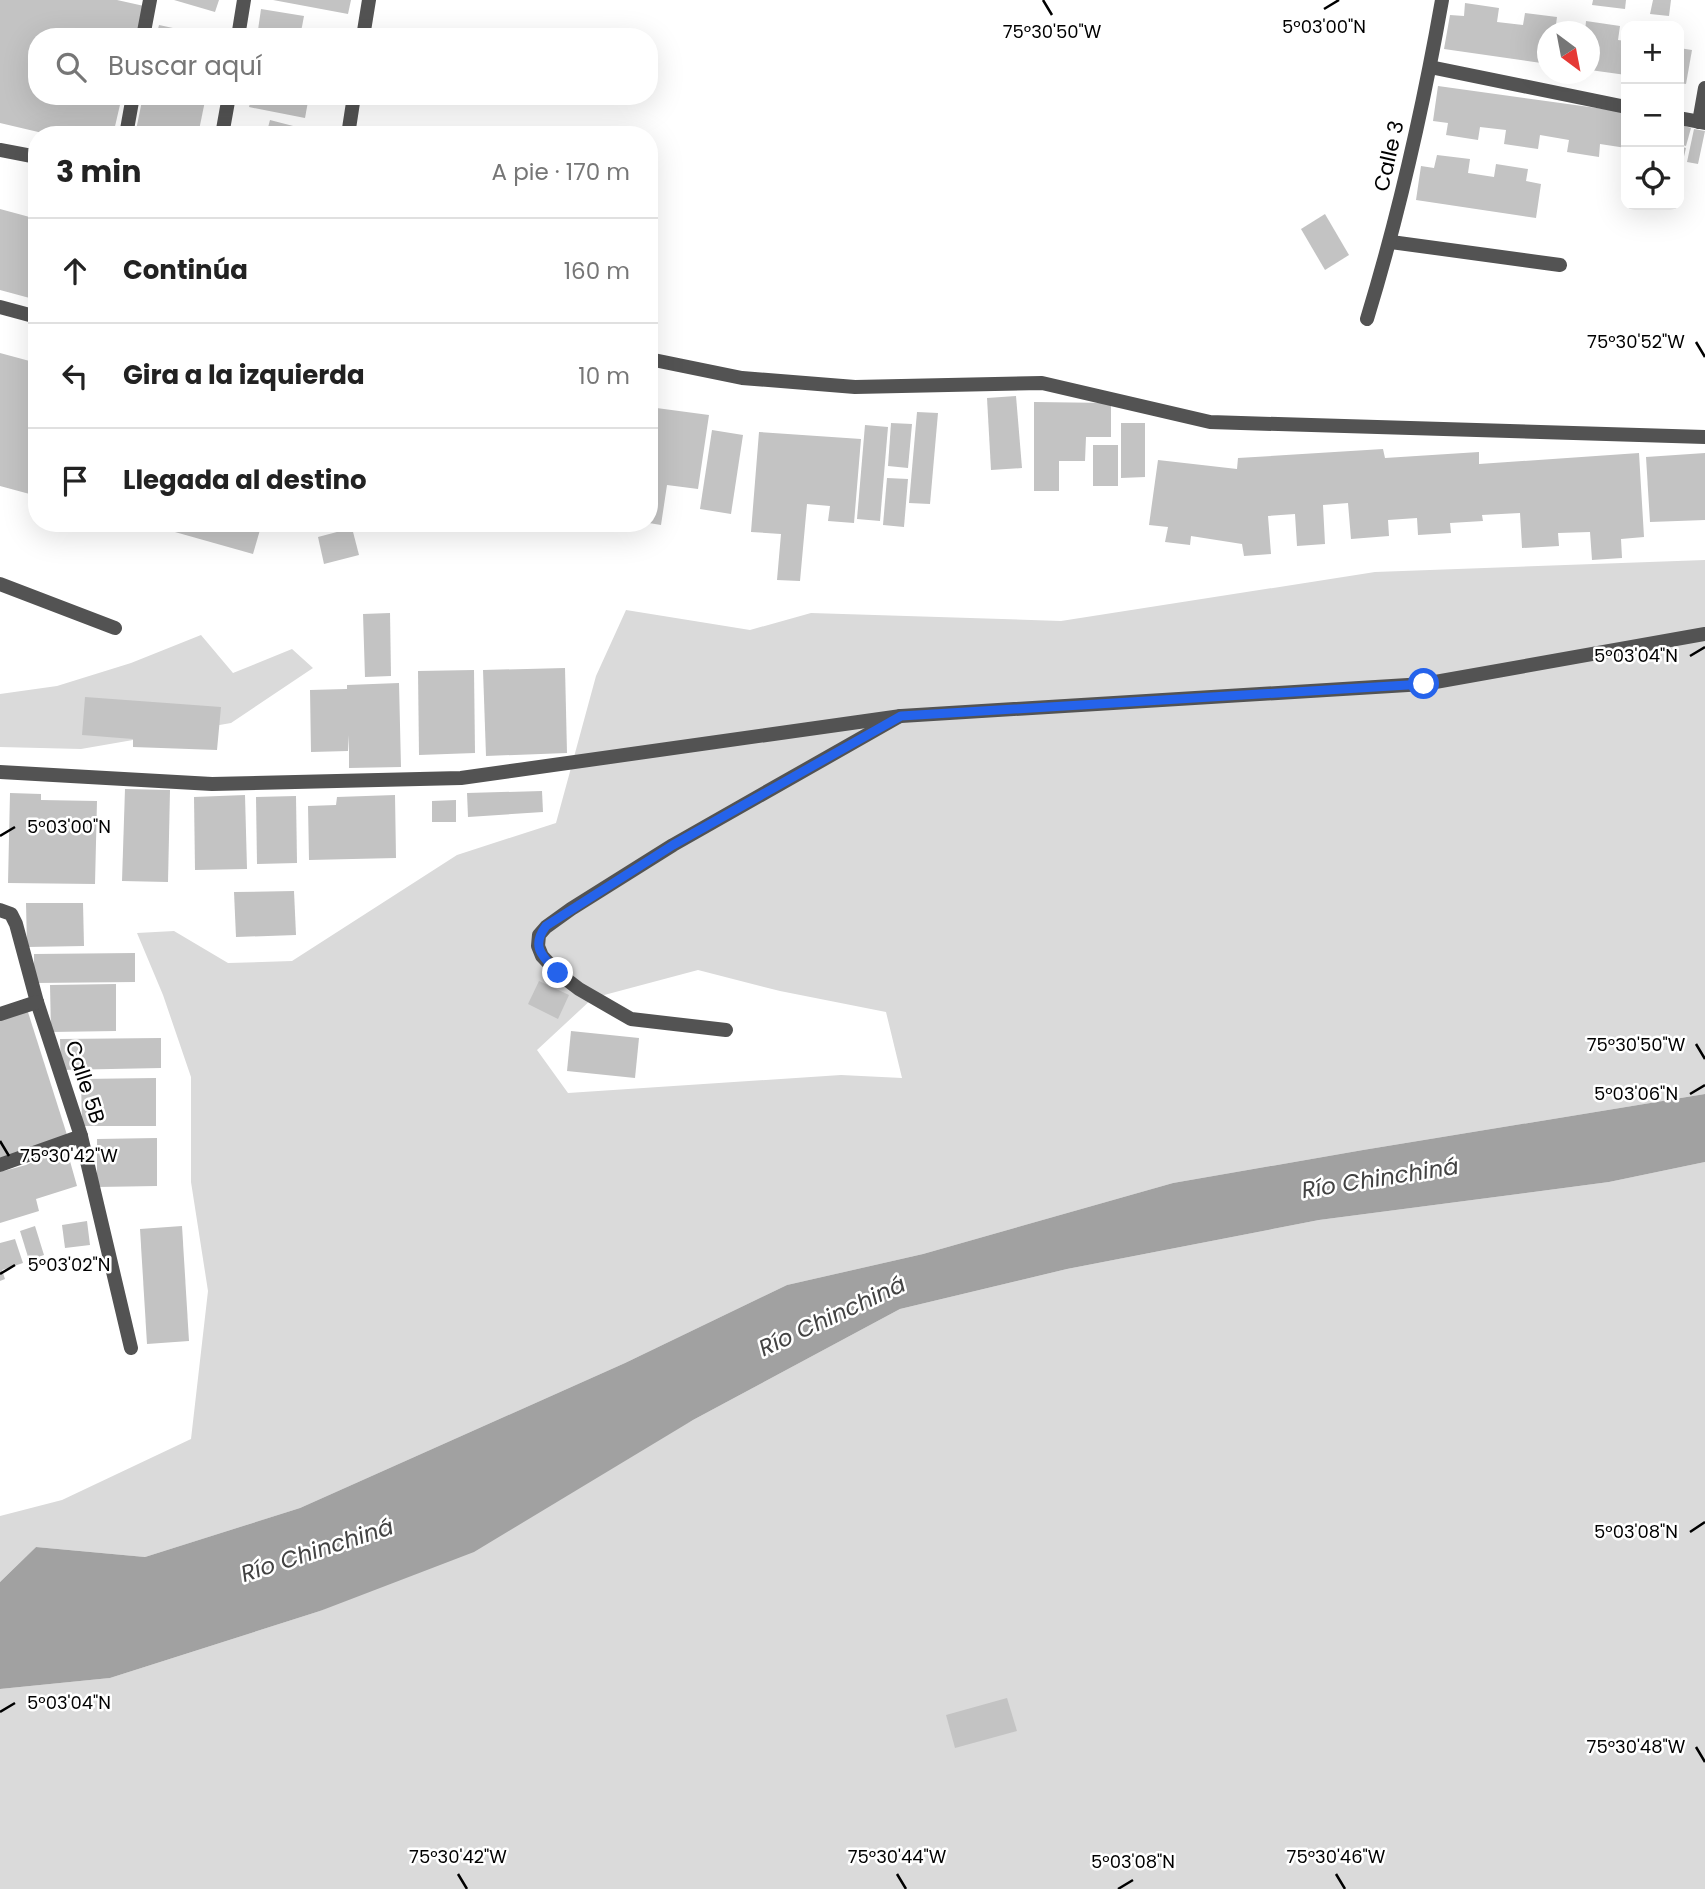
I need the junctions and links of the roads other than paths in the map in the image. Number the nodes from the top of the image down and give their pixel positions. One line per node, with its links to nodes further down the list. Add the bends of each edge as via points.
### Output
1 (150, 0): 5 (street)
2 (244, 0): 6 (street)
3 (369, 0): 7 (street)
4 (1442, 0): 8 (street, Calle 3)
5 (145, 28)
6 (240, 28)
7 (364, 28)
8 (1430, 66): 13 (street); 21 (street, Calle 3)
9 (1705, 88): 15 (street)
10 (131, 105): 16 (street)
11 (227, 105): 17 (street)
12 (353, 105): 18 (street)
13 (1621, 106)
14 (1684, 119): 15 (street)
15 (1702, 122)
16 (128, 126)
17 (224, 126)
18 (349, 126)
19 (0, 150): 20 (street)
20 (28, 155)
21 (1391, 243): 22 (street); 25 (street, Calle 3)
22 (1560, 265)
23 (0, 307): 24 (street)
24 (28, 315)
25 (1367, 319)
26 (658, 361): 27 (street, via 742,378 855,387 1042,383 1210,422)
27 (1705, 437)
28 (0, 584): 29 (street)
29 (115, 628)
30 (1705, 634): 31 (street, via 1424,684)
31 (901, 716): 32 (street, via 461,778 212,784); 36 (street, via 673,845 562,915 539,935 542,956 558,973 631,1019)
32 (0, 772)
33 (5, 912): 34 (street, Calle 5B)
34 (37, 1002): 35 (street); 37 (street, Calle 5B)
35 (0, 1014)
36 (726, 1030)
37 (81, 1136): 38 (street); 39 (street, Calle 5B)
38 (0, 1165)
39 (131, 1348)

